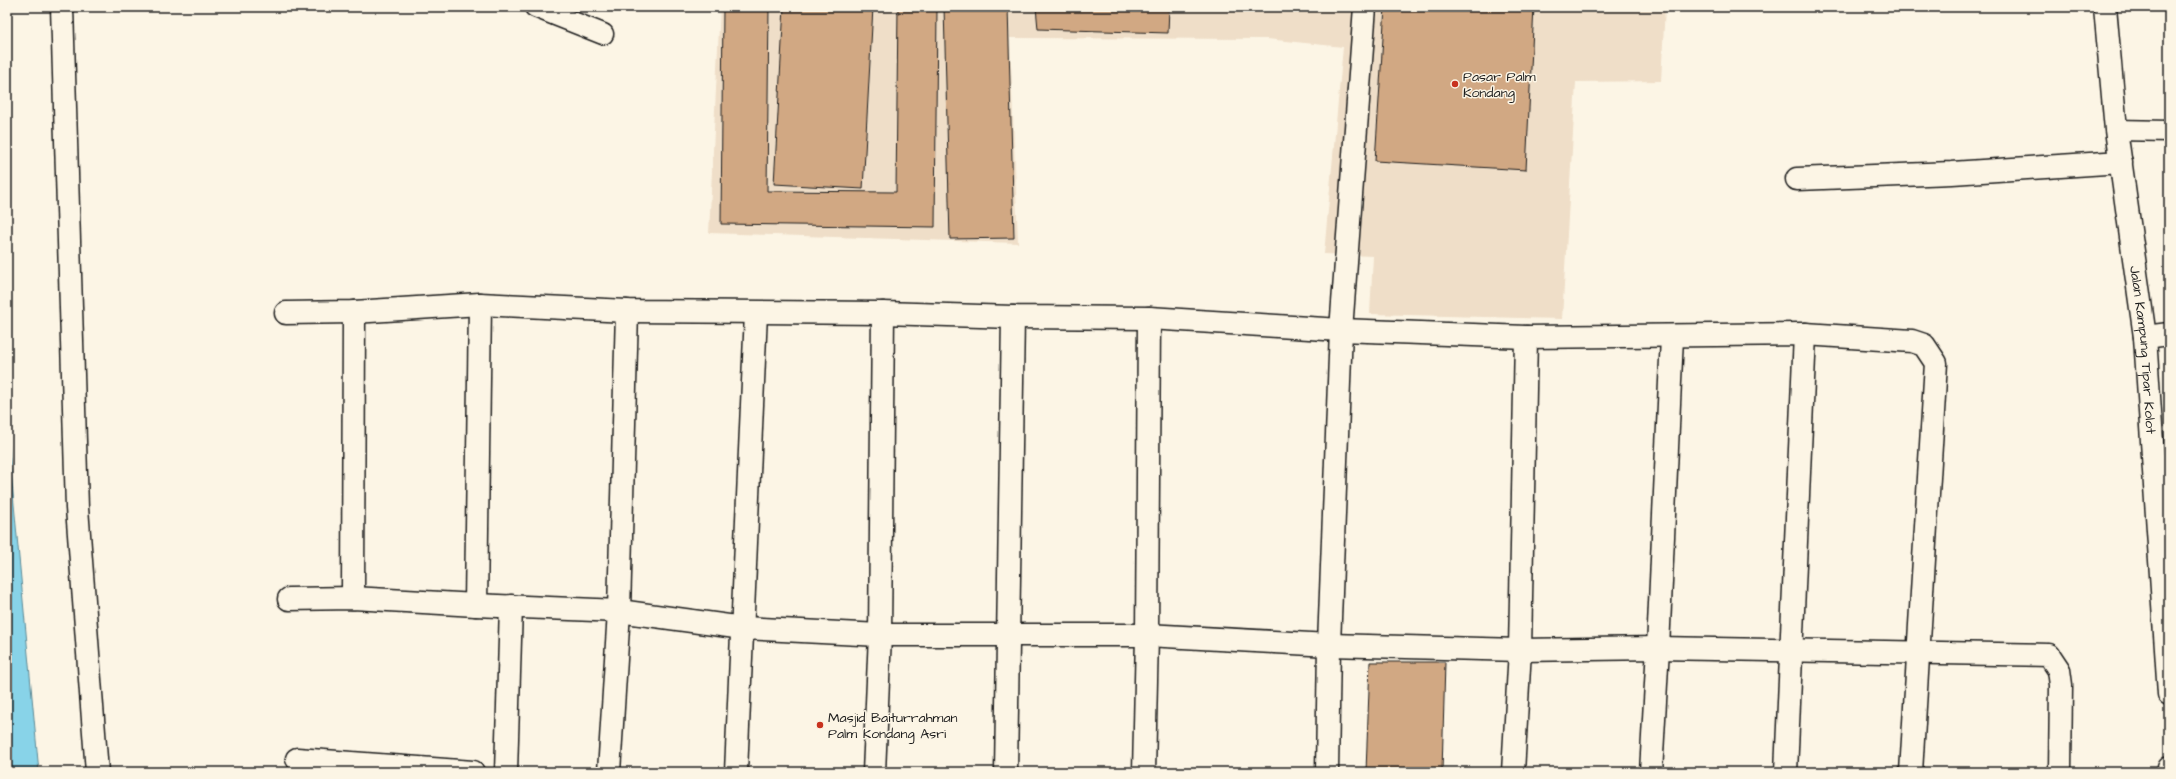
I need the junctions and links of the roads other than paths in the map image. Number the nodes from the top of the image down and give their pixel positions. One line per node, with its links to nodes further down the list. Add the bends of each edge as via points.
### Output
1 (62, 7): 41 (street, via 77,508)
2 (536, 7): 5 (lane)
3 (1365, 7): 18 (street)
4 (2105, 7): 6 (street, Jalan Kampung Tipar Kolot)
5 (603, 34)
6 (2116, 130): 7 (lane); 8 (street, Jalan Kampung Tipar Kolot)
7 (2169, 130)
8 (2121, 162): 9 (street, via 1952,173); 23 (street, Jalan Kampung Tipar Kolot)
9 (1797, 179)
10 (480, 304): 11 (street); 12 (street); 26 (street)
11 (627, 311): 14 (street); 28 (street)
12 (354, 312): 13 (street); 24 (street)
13 (286, 313)
14 (756, 313): 15 (street); 29 (street)
15 (883, 313): 16 (street); 30 (street)
16 (1013, 317): 17 (street); 31 (street)
17 (1149, 318): 18 (street); 32 (street)
18 (1341, 330): 21 (street); 33 (street)
19 (1805, 334): 22 (street); 36 (street); 37 (street, via 1912,341 1924,345 1936,363)
20 (2169, 334): 23 (street)
21 (1526, 337): 22 (street); 35 (street)
22 (1672, 337): 34 (street)
23 (2145, 337): 38 (street, Jalan Kampung Tipar Kolot)
24 (353, 598): 25 (street); 26 (street)
25 (289, 599)
26 (476, 605): 27 (street)
27 (511, 606): 28 (street); 43 (street)
28 (619, 611): 29 (street); 44 (street)
29 (743, 628): 30 (street); 45 (street)
30 (880, 635): 31 (street); 46 (street)
31 (1007, 635): 32 (street); 47 (street)
32 (1147, 635): 33 (street); 48 (street)
33 (1328, 646): 35 (street); 49 (street)
34 (1658, 648): 35 (street); 36 (street); 51 (street)
35 (1520, 650): 50 (street)
36 (1791, 651): 37 (street); 52 (street)
37 (1917, 654): 53 (street); 54 (street, via 2049,655 2059,670 2061,685)
38 (2169, 694)
39 (297, 759): 42 (street)
40 (2169, 768): 55 (street)
41 (97, 772)
42 (473, 772)
43 (506, 772)
44 (609, 772)
45 (736, 772)
46 (874, 772)
47 (1006, 772)
48 (1144, 772)
49 (1327, 772)
50 (1513, 772)
51 (1651, 772)
52 (1786, 772)
53 (1911, 772)
54 (2060, 772)
55 (2169, 772)

